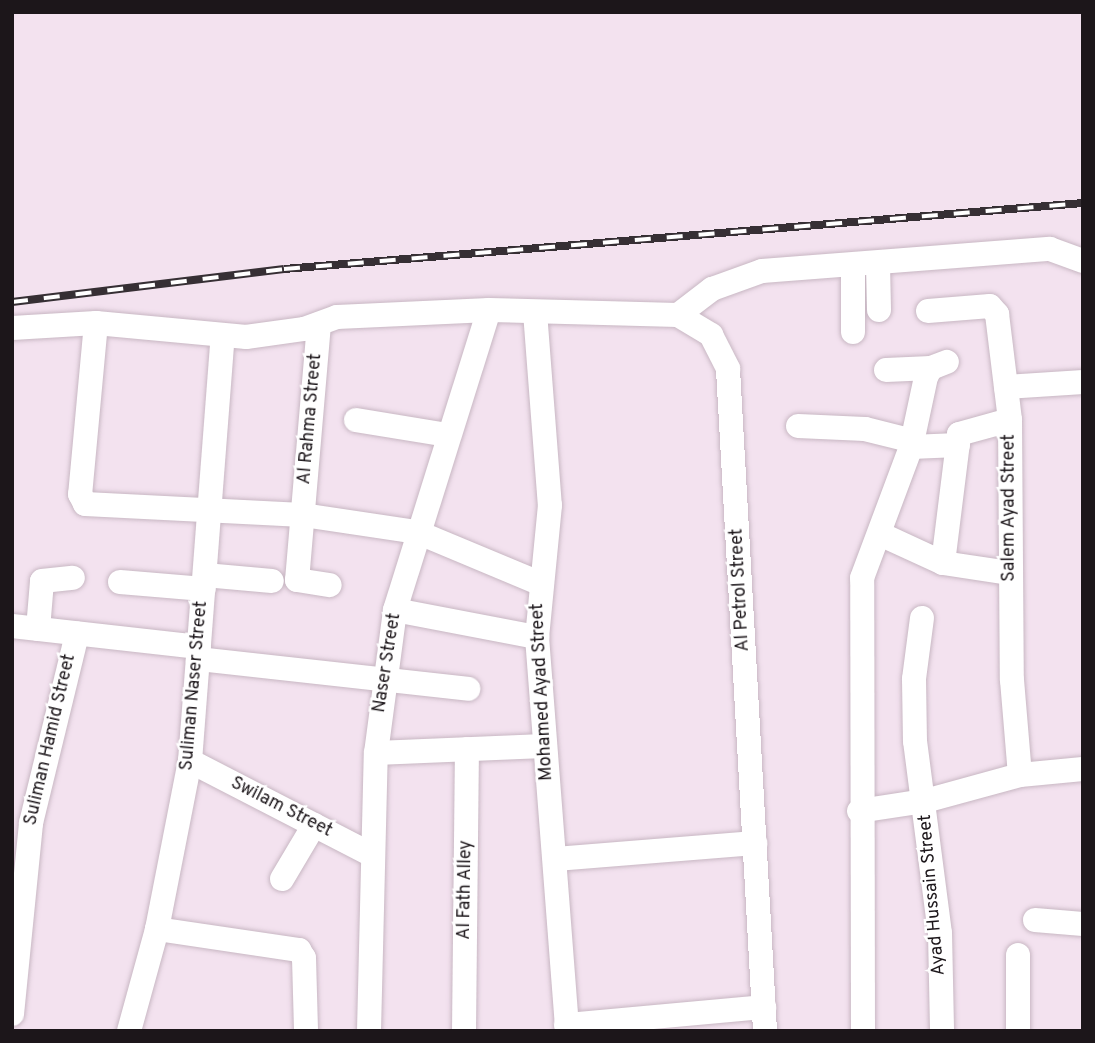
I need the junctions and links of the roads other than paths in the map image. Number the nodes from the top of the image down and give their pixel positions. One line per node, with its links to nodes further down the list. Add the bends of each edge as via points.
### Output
1 (1083, 261): 2 (street, via 1050,248)
2 (878, 265): 3 (street); 5 (street)
3 (853, 266): 8 (street, via 762,271 712,289); 12 (street)
4 (489, 310): 7 (street); 10 (street, via 373,314); 20 (street, Naser Street)
5 (880, 310)
6 (929, 311): 16 (street, Salem Ayad Street, via 993,307)
7 (535, 312): 8 (street); 33 (street, Mohamed Ayad Street, via 550,505)
8 (678, 315): 53 (street, Al Petrol Street, via 711,335 728,369)
9 (96, 323): 11 (street); 13 (street); 23 (street, via 81,500)
10 (319, 324): 13 (street, via 257,336); 24 (street, Al Rahma Street)
11 (12, 328)
12 (853, 332)
13 (222, 336): 23 (street, Suliman Naser Street)
14 (886, 370): 21 (street, via 939,365)
15 (1083, 382): 16 (street)
16 (1006, 387): 17 (street, Salem Ayad Street)
17 (1010, 419): 22 (street, via 965,428); 28 (street, Salem Ayad Street)
18 (356, 420): 20 (street)
19 (798, 426): 21 (street, via 865,429)
20 (449, 435): 25 (street, Naser Street)
21 (912, 444): 22 (street); 26 (street)
22 (958, 445): 27 (street)
23 (211, 510): 24 (street); 32 (street, Suliman Naser Street)
24 (303, 515): 25 (street); 34 (street, Al Rahma Street, via 297,580)
25 (418, 531): 33 (street); 35 (street, Naser Street)
26 (880, 534): 27 (street); 51 (street, via 862,578)
27 (943, 564): 28 (street)
28 (1010, 573): 49 (street, Salem Ayad Street)
29 (74, 578): 38 (street, via 42,581)
30 (272, 581): 32 (street)
31 (120, 582): 32 (street)
32 (204, 582): 41 (street, Suliman Naser Street)
33 (539, 583): 40 (street, Mohamed Ayad Street)
34 (330, 585)
35 (395, 610): 40 (street); 42 (street, Naser Street)
36 (922, 618): 50 (street, Ayad Hussain Street, via 915,728)
37 (12, 626): 38 (street)
38 (38, 629): 39 (street)
39 (77, 634): 41 (street); 60 (street, Suliman Hamid Street, via 31,823)
40 (537, 637): 44 (street, Mohamed Ayad Street)
41 (199, 653): 42 (street); 47 (street, Suliman Naser Street)
42 (384, 680): 43 (street); 46 (street, Naser Street)
43 (468, 689)
44 (544, 746): 45 (street); 55 (street, Mohamed Ayad Street)
45 (467, 749): 46 (street); 68 (street, Al Fath Alley)
46 (376, 753): 54 (street, Naser Street)
47 (190, 761): 52 (street, Swilam Street); 59 (street, Suliman Naser Street)
48 (1083, 769): 49 (street)
49 (1020, 775): 50 (street)
50 (925, 802): 51 (street); 70 (street, Ayad Hussain Street, via 940,933)
51 (859, 811): 69 (street)
52 (314, 825): 54 (street, Swilam Street); 56 (street)
53 (755, 843): 55 (street); 63 (street, Al Petrol Street)
54 (372, 855): 67 (street, Naser Street)
55 (555, 859): 64 (street, Mohamed Ayad Street)
56 (282, 879)
57 (1035, 920): 58 (street)
58 (1083, 924)
59 (157, 929): 65 (street, Suliman Naser Street); 66 (street, via 299,950 304,958)
60 (14, 944): 62 (street, Suliman Hamid Street)
61 (1018, 955): 71 (street)
62 (12, 1014)
63 (765, 1019): 64 (street)
64 (566, 1028)
65 (129, 1031)
66 (306, 1031)
67 (369, 1031)
68 (464, 1031)
69 (863, 1031)
70 (942, 1031)
71 (1018, 1031)

